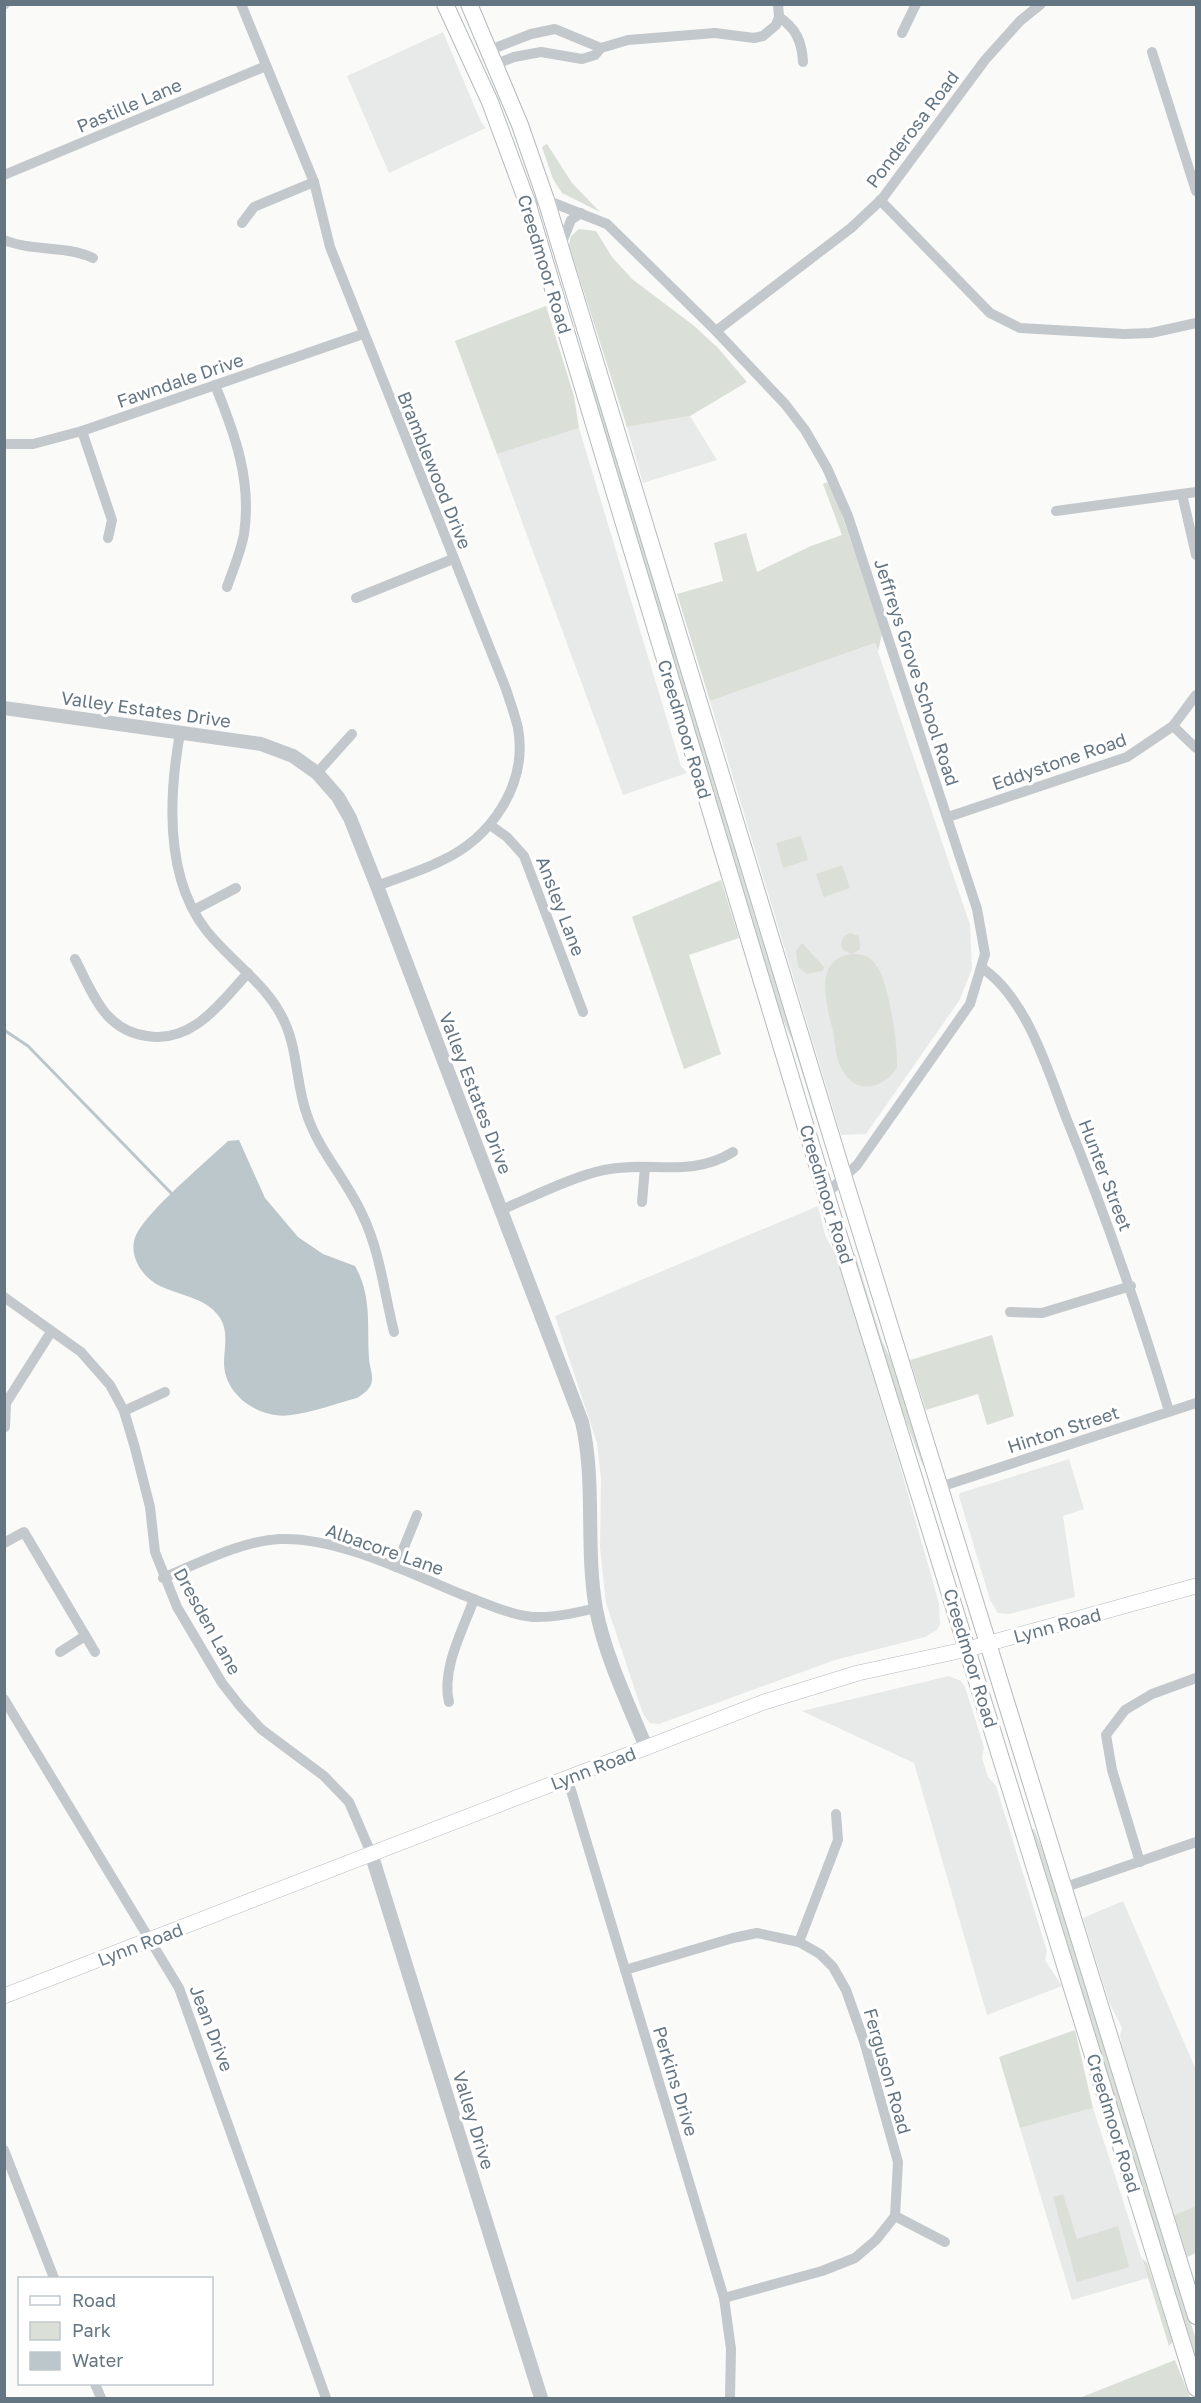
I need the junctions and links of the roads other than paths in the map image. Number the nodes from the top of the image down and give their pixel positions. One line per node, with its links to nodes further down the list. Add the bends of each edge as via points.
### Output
1 (241, 4): 13 (street, Bramblewood Drive)
2 (445, 4): 19 (main road, Creedmoor Road, via 490,102)
3 (469, 4): 11 (main road, Creedmoor Road)
4 (778, 4): 7 (street)
5 (916, 4): 8 (street)
6 (1041, 4): 18 (street, Ponderosa Road, via 985,60)
7 (779, 17): 9 (street, via 771,30 754,38 716,33 628,40); 12 (street, via 794,30 801,45)
8 (902, 33)
9 (601, 48): 11 (street, via 595,55 582,59 541,52); 11 (street, via 555,29 531,34)
10 (1152, 52): 16 (street)
11 (493, 57): 17 (main road, Creedmoor Road)
12 (802, 62)
13 (266, 66): 14 (street, Pastille Lane); 15 (street, Bramblewood Drive)
14 (4, 175)
15 (314, 182): 21 (street, via 254,207); 27 (street, Bramblewood Drive, via 330,247)
16 (1197, 191)
17 (546, 200): 19 (street, Jeffreys Grove School Road); 20 (street, Jeffreys Grove School Road); 23 (main road, Creedmoor Road)
18 (880, 200): 25 (street, via 990,313 1020,328 1124,334 1151,333); 26 (street, Ponderosa Road, via 851,228)
19 (527, 202): 58 (main road, Creedmoor Road)
20 (581, 213): 23 (street, via 571,220); 26 (street, Jeffreys Grove School Road, via 607,224)
21 (242, 223)
22 (4, 240): 24 (street, via 29,247 80,252)
23 (560, 248): 57 (main road, Creedmoor Road)
24 (93, 258)
25 (1197, 323)
26 (716, 331): 46 (street, Jeffreys Grove School Road, via 785,404 827,468 848,516)
27 (363, 334): 28 (street, Fawndale Drive); 36 (street, Bramblewood Drive)
28 (215, 386): 29 (street, Fawndale Drive); 37 (street, via 238,447 247,487 244,535)
29 (82, 431): 30 (street, Fawndale Drive, via 33,444); 34 (street, via 112,520)
30 (4, 444)
31 (1197, 492): 32 (street)
32 (1182, 494): 33 (street); 35 (street)
33 (1056, 511)
34 (108, 538)
35 (1197, 555)
36 (453, 559): 38 (street); 47 (street, Bramblewood Drive, via 506,689 518,729 518,771)
37 (227, 587)
38 (356, 598)
39 (1197, 695): 41 (street, Eddystone Road)
40 (4, 708): 42 (street, Valley Estates Drive)
41 (1173, 726): 44 (street); 46 (street, Eddystone Road, via 1127,757)
42 (180, 732): 45 (street, Valley Estates Drive, via 261,744 293,756); 50 (street, via 171,788 171,819 185,887)
43 (352, 734): 45 (street)
44 (1197, 748)
45 (317, 773): 48 (street, Valley Estates Drive, via 344,807)
46 (948, 817): 52 (street, Jeffreys Grove School Road, via 977,909 985,954)
47 (490, 825): 48 (street, Bramblewood Drive, via 464,849 441,862); 54 (street, Ansley Lane, via 524,856)
48 (377, 886): 60 (street, Valley Estates Drive)
49 (236, 888): 50 (street)
50 (194, 910): 53 (street, via 206,930)
51 (75, 959): 53 (street, via 100,1005 116,1023 130,1032 153,1037 176,1035 196,1026)
52 (982, 968): 57 (street, Jeffreys Grove School Road, via 970,1004 959,1022); 61 (street, Hunter Street, via 994,975 1013,1000 1040,1049)
53 (248, 973): 65 (street, via 285,1023 307,1117 370,1231)
54 (584, 1012)
55 (732, 1152): 56 (street, via 714,1163 687,1168)
56 (645, 1167): 59 (street); 60 (street, via 628,1165 600,1170)
57 (844, 1178): 58 (street, Jeffreys Grove School Road); 71 (main road, Creedmoor Road)
58 (826, 1194): 81 (main road, Creedmoor Road)
59 (642, 1202)
60 (501, 1210): 78 (street, Valley Estates Drive, via 584,1431 591,1486)
61 (1131, 1286): 63 (street, via 1042,1313); 69 (street, Hunter Street)
62 (4, 1297): 64 (street, Dresden Lane)
63 (1010, 1311)
64 (51, 1332): 68 (street, Dresden Lane, via 98,1368); 70 (street, via 6,1403)
65 (394, 1332)
66 (165, 1392): 68 (street)
67 (1197, 1403): 69 (street, Hinton Street)
68 (124, 1411): 75 (street, Dresden Lane, via 147,1491 155,1552)
69 (1169, 1411): 71 (street, Hinton Street)
70 (5, 1427)
71 (940, 1487): 80 (main road, Creedmoor Road)
72 (417, 1515): 74 (street)
73 (4, 1543): 79 (street, via 24,1532)
74 (396, 1567): 75 (street, Albacore Lane, via 334,1546 280,1539 242,1547); 77 (street, Albacore Lane)
75 (163, 1578): 91 (street, Dresden Lane, via 222,1683 261,1729 324,1776 349,1802)
76 (1197, 1586): 80 (main road, Lynn Road)
77 (474, 1599): 78 (street, Albacore Lane, via 531,1617); 86 (street, via 448,1675)
78 (596, 1608): 87 (street, Valley Estates Drive, via 606,1645)
79 (85, 1636): 82 (street); 83 (street)
80 (988, 1644): 81 (main road, Lynn Road); 93 (main road, Creedmoor Road)
81 (968, 1649): 87 (main road, Lynn Road, via 820,1684); 104 (main road, Creedmoor Road)
82 (60, 1652)
83 (95, 1652)
84 (1197, 1678): 92 (street, via 1152,1694 1125,1710 1107,1735 1112,1770)
85 (4, 1699): 94 (street, Jean Drive)
86 (449, 1702)
87 (646, 1747): 88 (main road, Lynn Road)
88 (567, 1777): 91 (main road, Lynn Road); 96 (street, Perkins Drive)
89 (836, 1814): 95 (street, via 838,1840)
90 (1197, 1842): 92 (street)
91 (371, 1853): 94 (main road, Lynn Road); 106 (street, Valley Drive)
92 (1140, 1862): 93 (street)
93 (1063, 1888): 103 (main road, Creedmoor Road)
94 (151, 1940): 97 (main road, Lynn Road); 105 (street, Jean Drive, via 179,1988)
95 (799, 1942): 96 (street, Ferguson Road, via 757,1934); 99 (street, Ferguson Road, via 833,1967 846,1990 864,2041 898,2162)
96 (625, 1970): 102 (street, Perkins Drive)
97 (4, 1996)
98 (4, 2150): 101 (street)
99 (895, 2216): 100 (street); 102 (street, via 876,2241 855,2258)
100 (945, 2242)
101 (54, 2277)
102 (724, 2298): 107 (street, Perkins Drive, via 731,2349)
103 (1197, 2316)
104 (1197, 2388)
105 (326, 2398)
106 (541, 2398)
107 (730, 2398)

